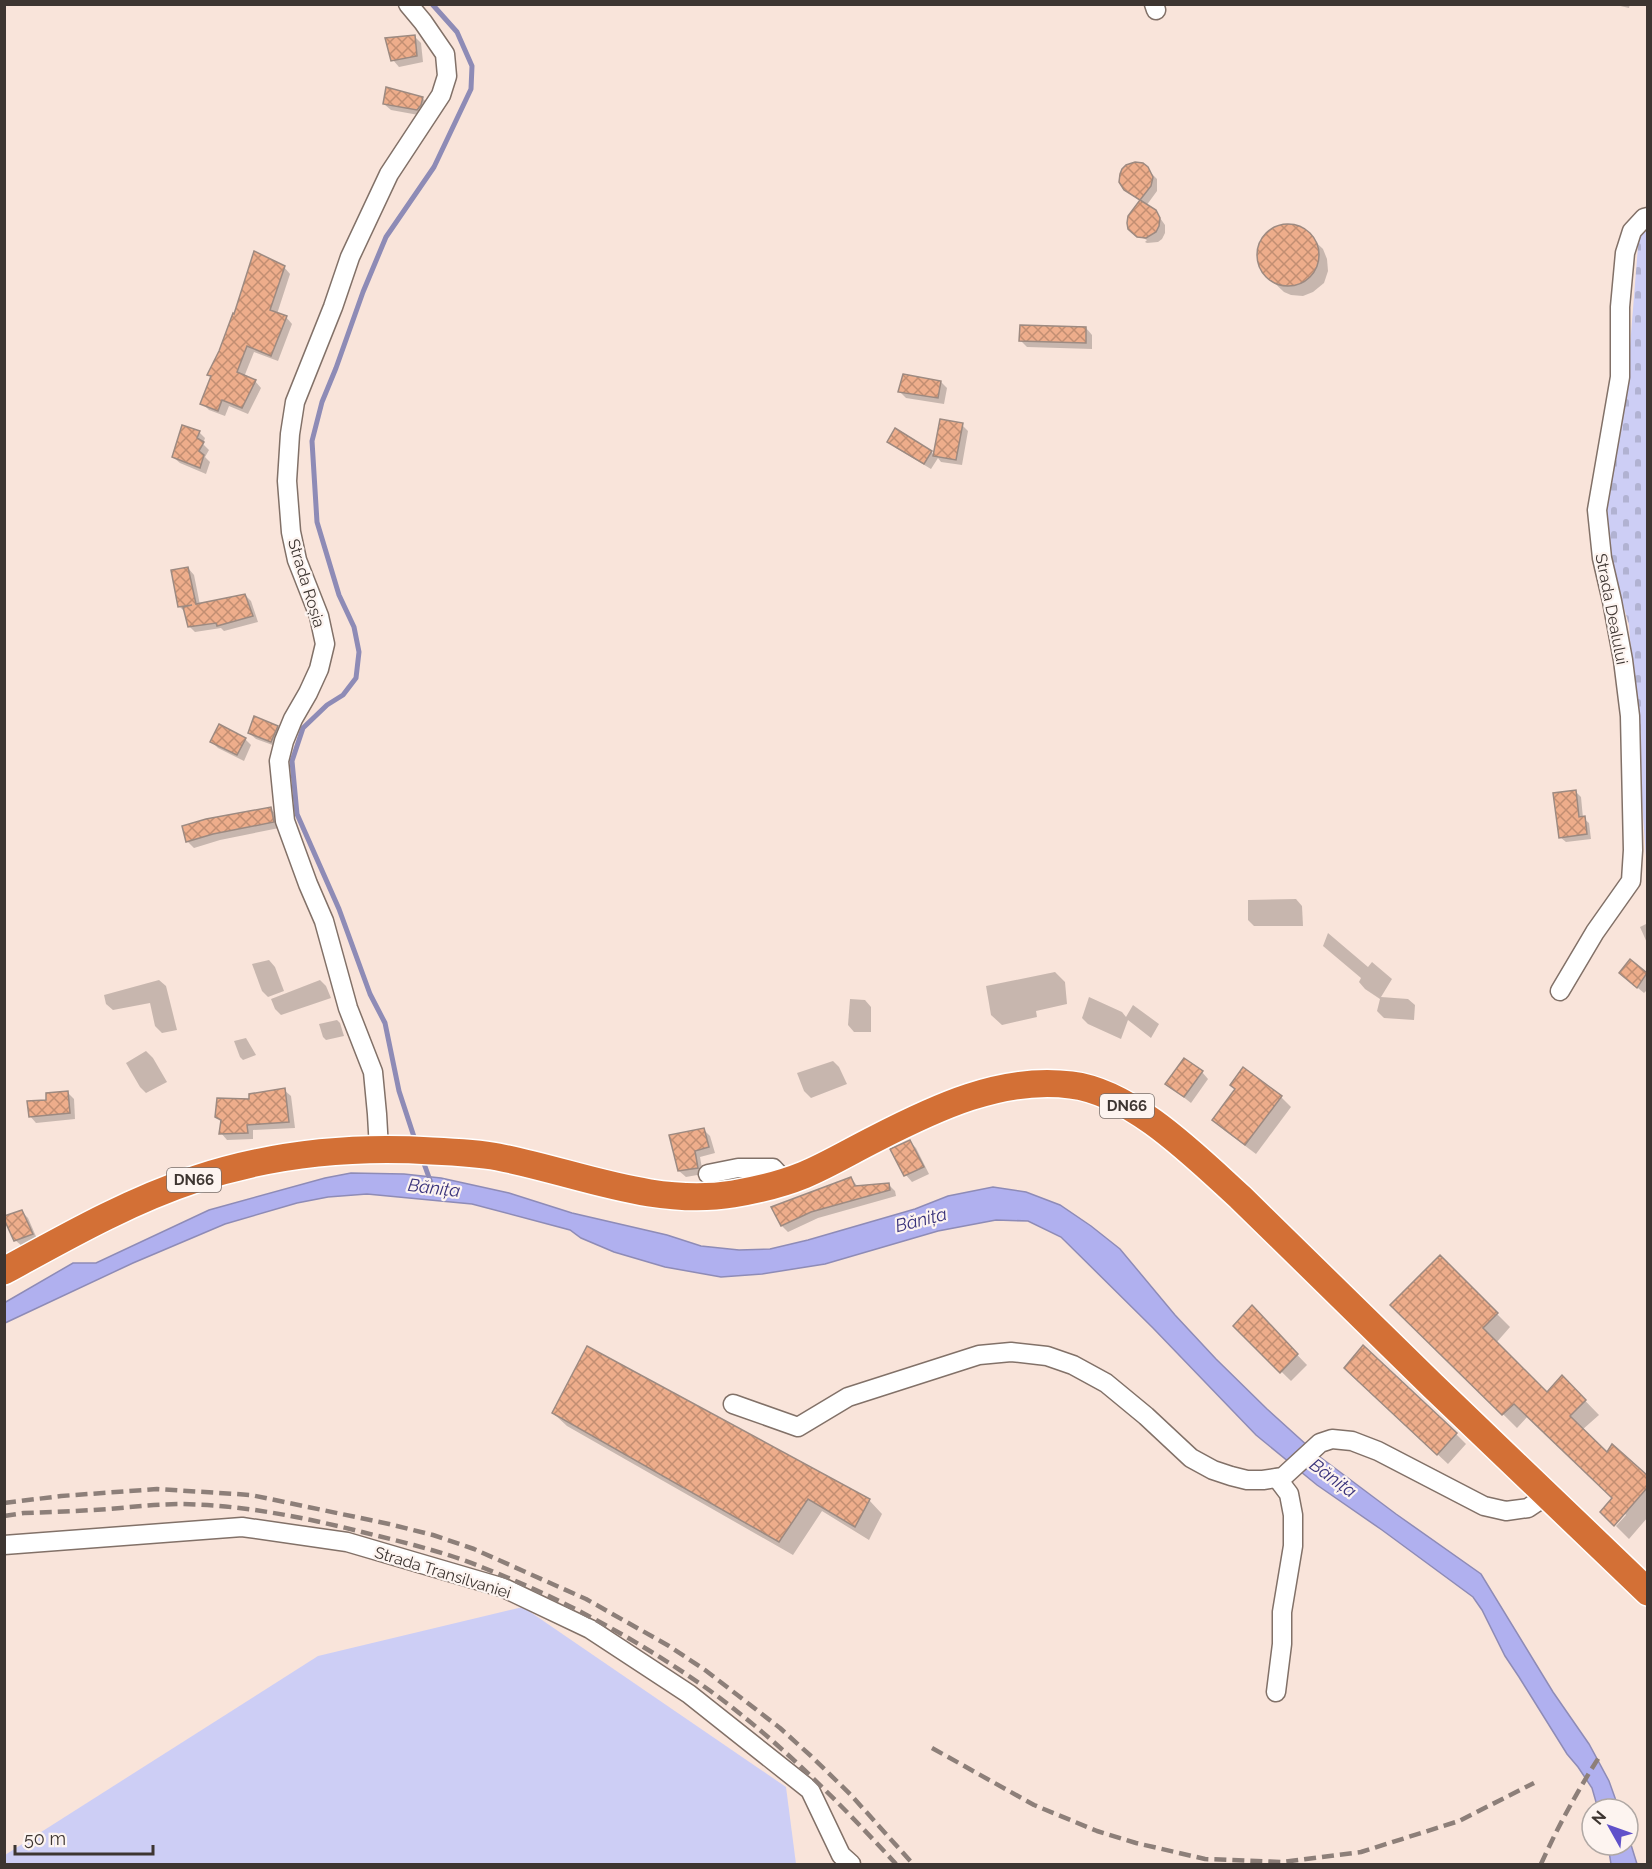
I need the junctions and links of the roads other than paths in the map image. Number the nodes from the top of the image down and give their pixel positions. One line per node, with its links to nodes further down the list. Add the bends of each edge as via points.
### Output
1 (408, 4): 4 (street, Strada Roșia, via 445,54 447,76 441,95 389,174 350,257 295,402 287,482 291,532 325,645 319,669 293,719 279,761 285,821 324,921 348,1008 373,1072 377,1114)
2 (1647, 217): 3 (street, Strada Dealului, via 1632,231 1625,253 1620,377 1597,510 1630,716 1631,881)
3 (1560, 991)
4 (390, 1149): 6 (highway, DN66, via 476,1153 673,1196 714,1196); 7 (highway, DN66, via 279,1158 196,1179 118,1211)
5 (708, 1174): 6 (street, via 738,1168 773,1168)
6 (785, 1181): 10 (highway, DN66, via 926,1114 984,1092 1053,1083 1106,1093 1140,1113 1240,1197)
7 (4, 1271)
8 (733, 1404): 9 (street, via 798,1427 848,1397 979,1355 1011,1352 1047,1356 1106,1383 1191,1458 1213,1470 1248,1480)
9 (1280, 1478): 10 (street, via 1320,1443 1332,1439 1352,1441 1378,1451 1484,1506 1528,1508); 13 (street, via 1289,1494 1293,1546 1282,1612)
10 (1546, 1496): 12 (highway, DN66)
11 (4, 1545): 14 (street, Strada Transilvaniei, via 242,1527 347,1542 504,1588 590,1629 689,1694 810,1790 841,1855)
12 (1647, 1592)
13 (1276, 1692)
14 (852, 1864)

